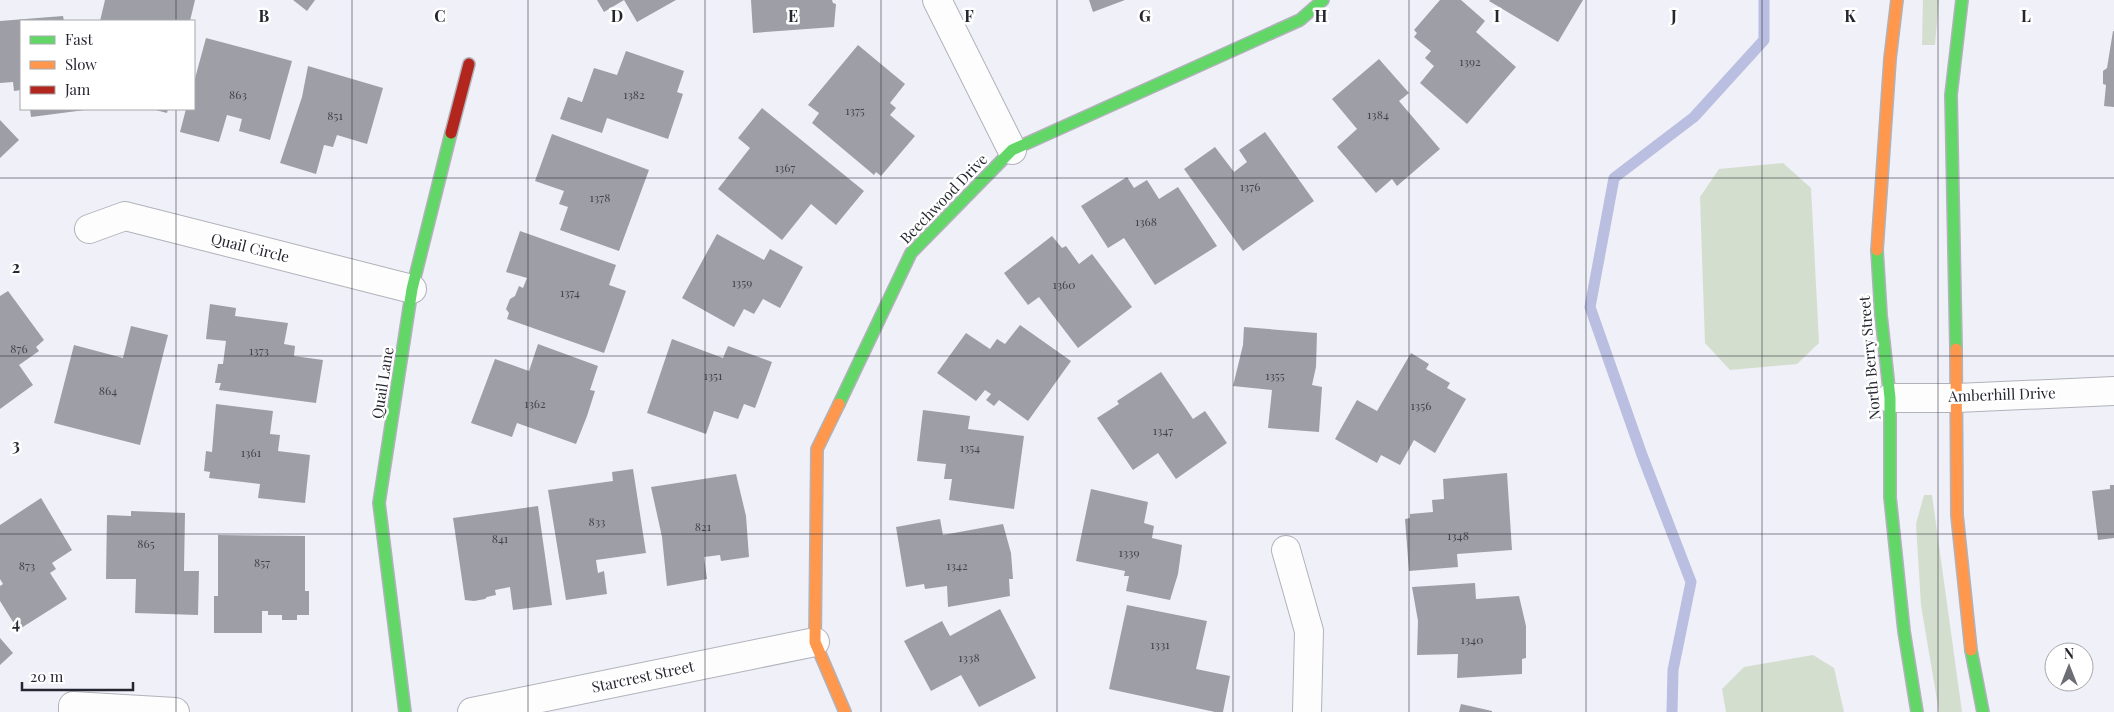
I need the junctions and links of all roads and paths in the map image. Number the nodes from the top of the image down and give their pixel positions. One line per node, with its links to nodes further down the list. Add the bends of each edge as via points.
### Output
1 (937, 0): 6 (street)
2 (1323, 0): 6 (street, Beechwood Drive, via 1300,20)
3 (1897, 0): 10 (street, North Berry Street, via 1876,246)
4 (1962, 0): 11 (street, via 1951,95)
5 (469, 64): 8 (street, Quail Lane)
6 (1012, 150): 13 (street, Beechwood Drive, via 911,253 817,449)
7 (89, 229): 8 (street, Quail Circle, via 125,216)
8 (412, 289): 16 (street, Quail Lane, via 379,503)
9 (2114, 391): 11 (street, Amberhill Drive)
10 (1890, 398): 11 (street, Amberhill Drive); 20 (street, North Berry Street, via 1890,497 1904,631)
11 (1957, 398): 21 (street, via 1957,514 1969,639)
12 (1286, 550): 19 (street, via 1309,631)
13 (815, 642): 17 (street, Starcrest Street); 18 (street, Beechwood Drive)
14 (73, 709): 15 (street)
15 (175, 712)
16 (405, 712)
17 (472, 712)
18 (845, 712)
19 (1307, 712)
20 (1917, 712)
21 (1983, 712)

